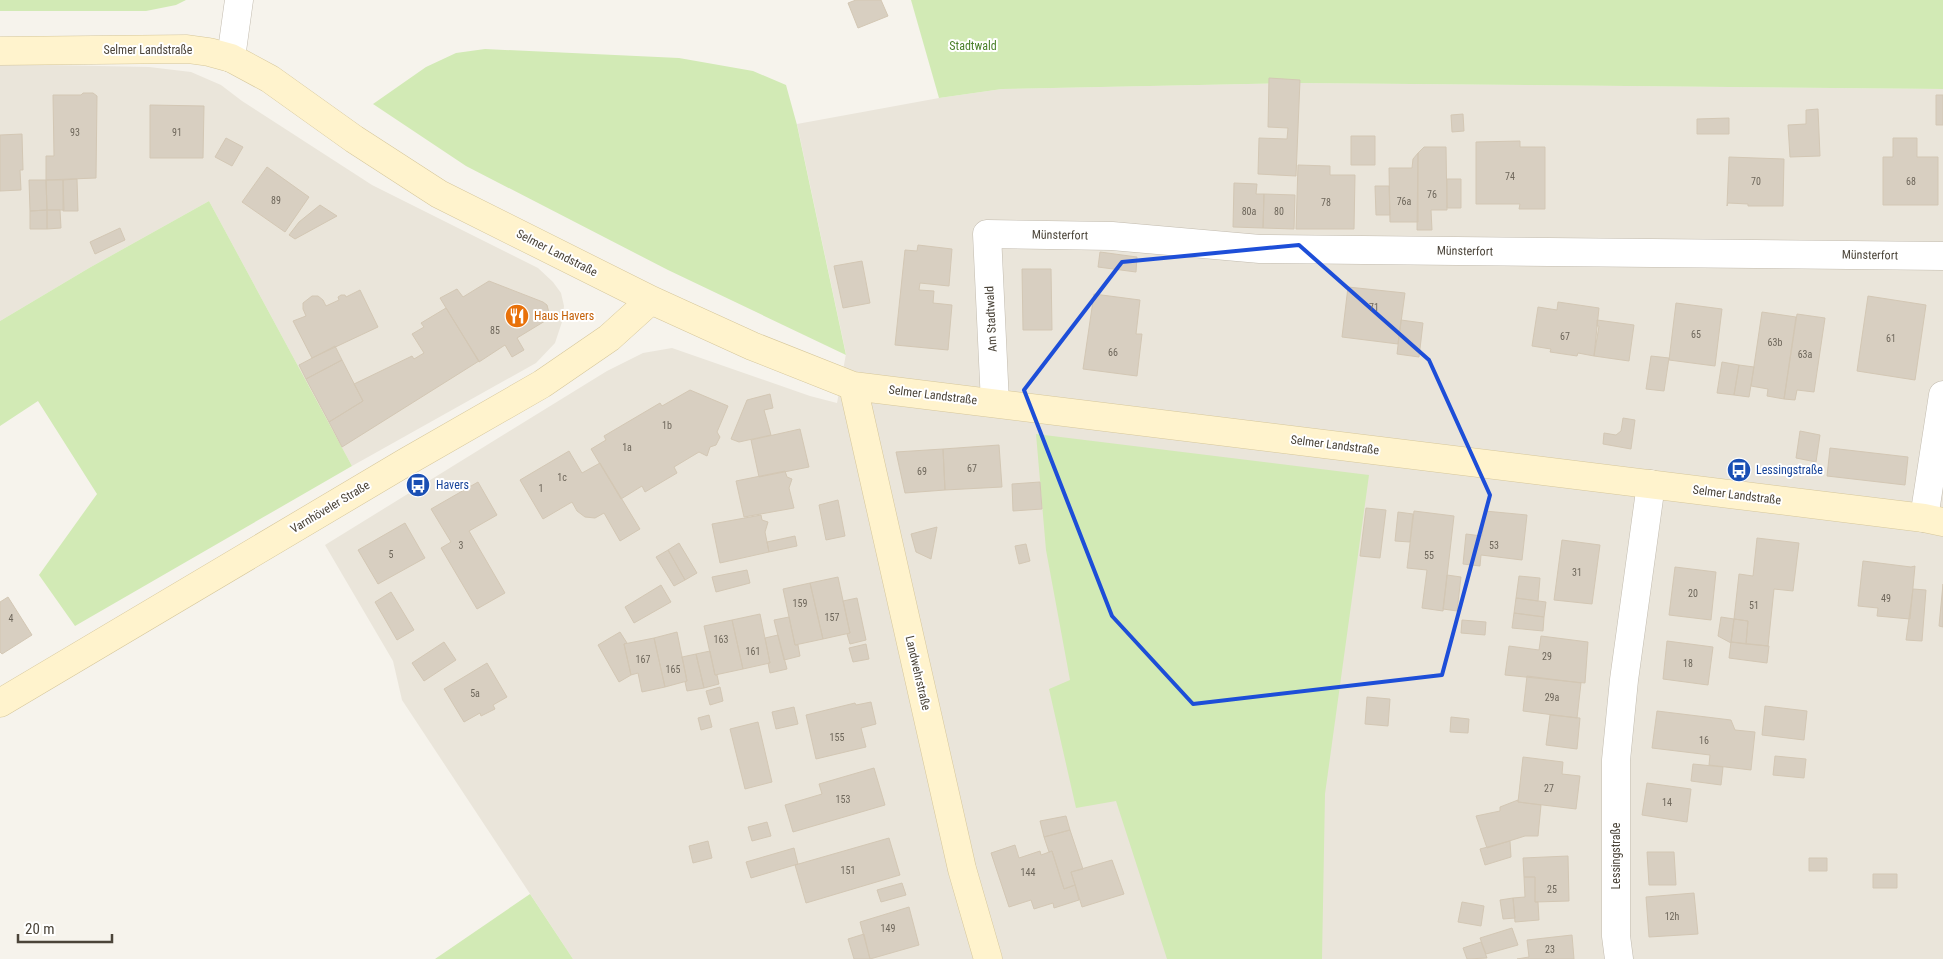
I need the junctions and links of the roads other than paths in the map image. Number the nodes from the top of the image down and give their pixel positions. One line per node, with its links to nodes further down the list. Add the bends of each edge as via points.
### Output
1 (239, 0): 3 (street)
2 (0, 51): 3 (main road, Selmer Landstraße, via 187,49)
3 (231, 58): 6 (main road, Selmer Landstraße, via 270,79 439,194)
4 (987, 234): 5 (street, Münsterfort, via 1112,236 1260,249); 9 (street, Am Stadtwald)
5 (1943, 256)
6 (651, 300): 7 (main road, Selmer Landstraße, via 752,346); 12 (main road, Varnhöveler Straße, via 609,338 542,384)
7 (853, 386): 9 (main road, Selmer Landstraße); 13 (main road, Landwehrstraße, via 962,869)
8 (1943, 394): 11 (street)
9 (995, 403): 10 (main road, Selmer Landstraße)
10 (1651, 484): 11 (main road, Selmer Landstraße); 14 (street, Lessingstraße, via 1616,760 1616,936)
11 (1934, 520)
12 (0, 703)
13 (988, 959)
14 (1619, 959)

